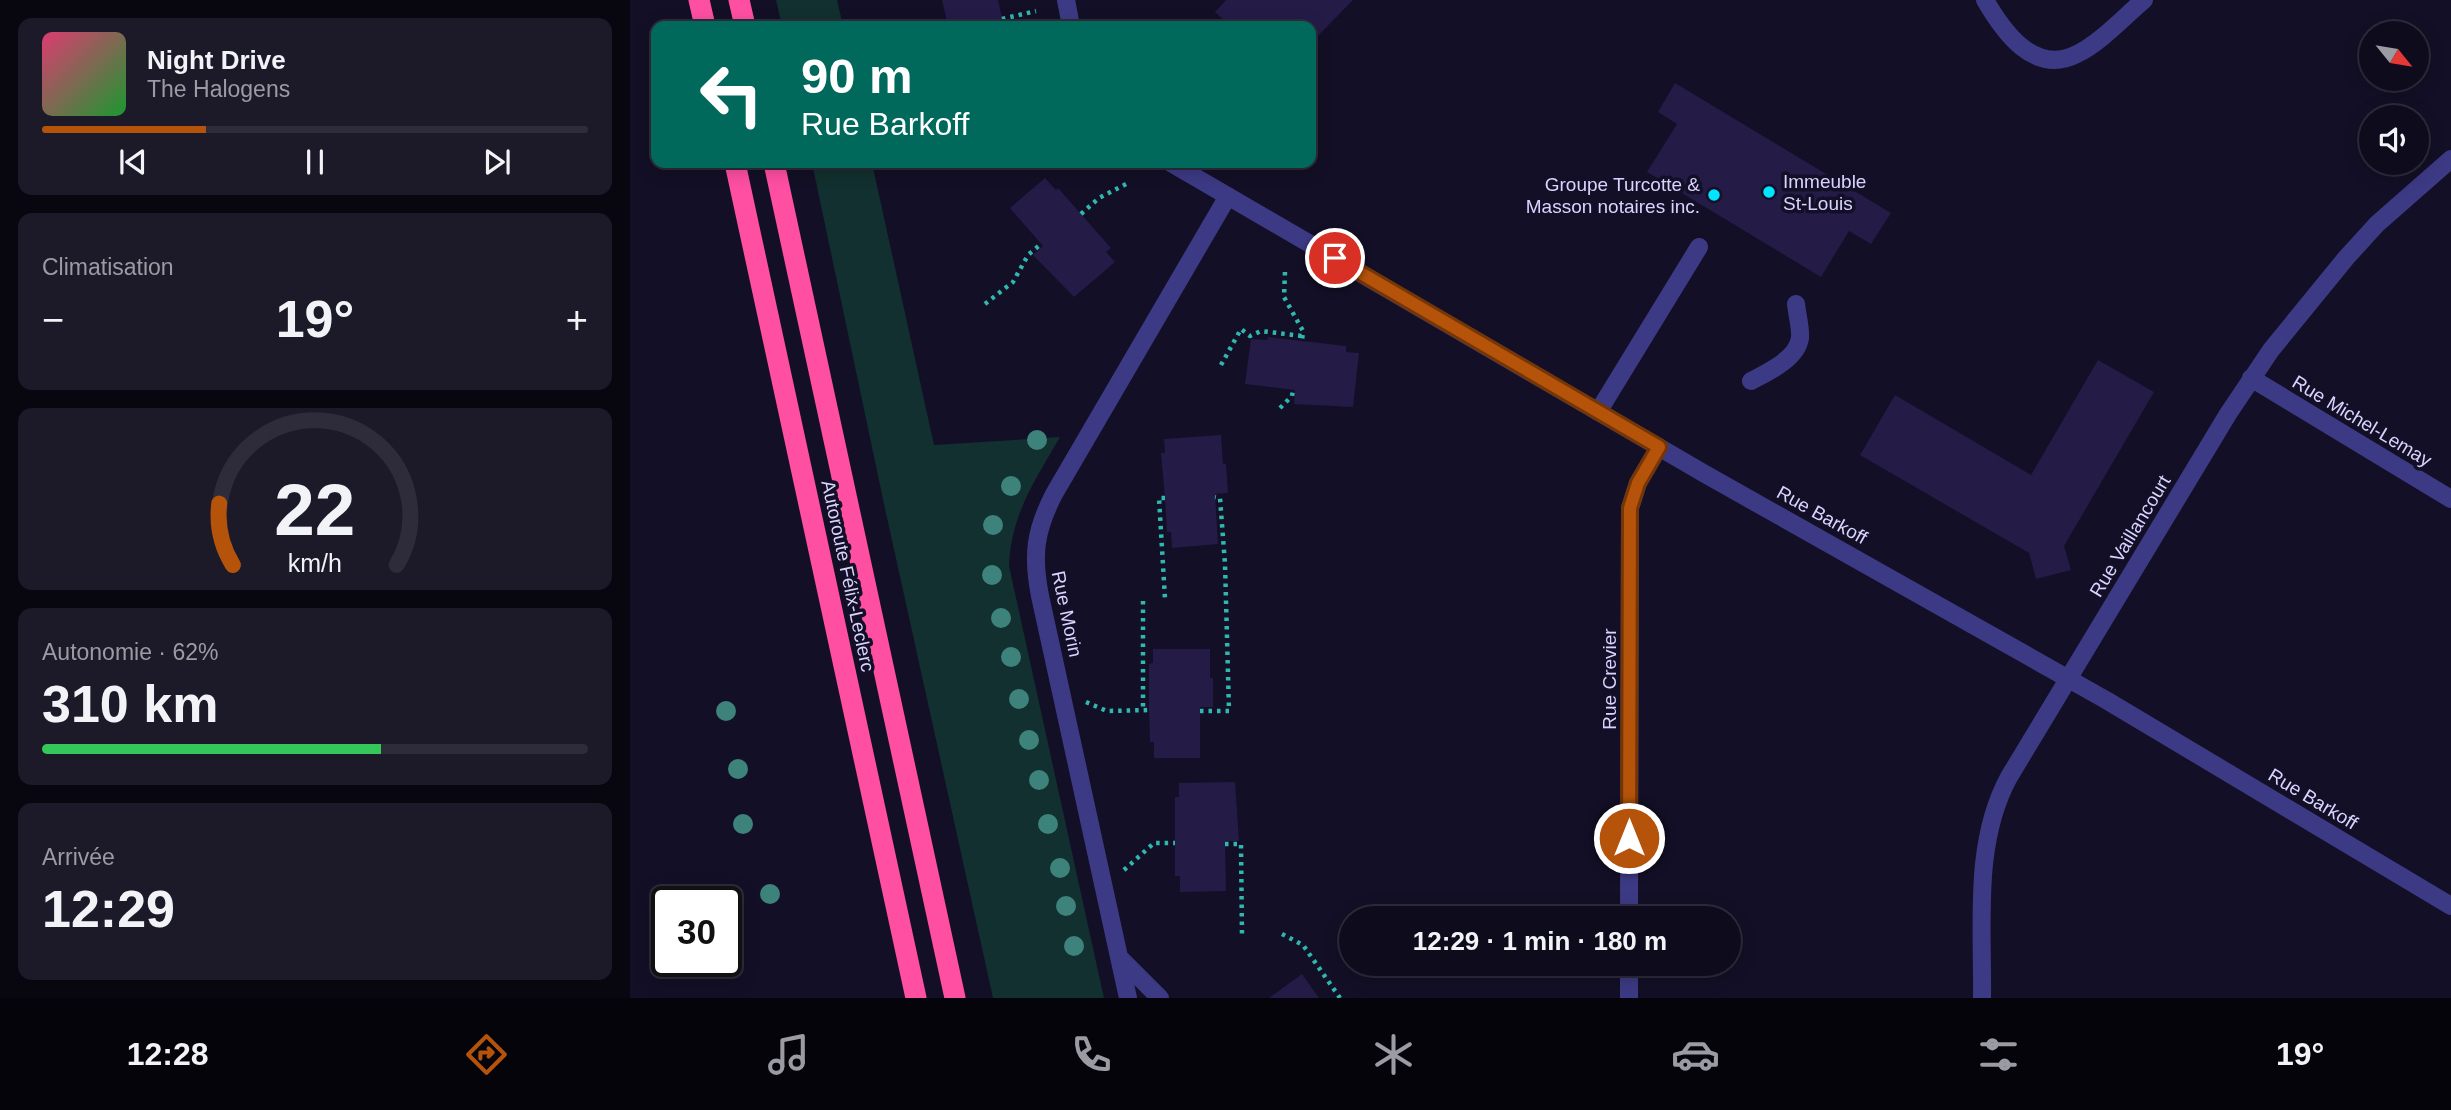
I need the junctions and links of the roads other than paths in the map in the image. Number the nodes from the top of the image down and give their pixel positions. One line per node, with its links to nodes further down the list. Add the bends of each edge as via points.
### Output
1 (699, 0): 6 (highway)
2 (739, 0): 7 (highway)
3 (1066, 0): 8 (street)
4 (1986, 0): 5 (street, via 2013,41 2045,58 2062,59 2077,54)
5 (2144, 0)
6 (704, 21)
7 (744, 21)
8 (1070, 21)
9 (2451, 159): 16 (street, Rue Vaillancourt, via 2346,258)
10 (735, 168): 26 (highway, Autoroute Félix-Leclerc)
11 (775, 168): 27 (highway, Autoroute Félix-Leclerc)
12 (1180, 168): 13 (street, Rue Barkoff)
13 (1228, 196): 18 (street, Rue Barkoff); 24 (street, Rue Morin, via 1054,494 1036,542 1036,574)
14 (1699, 247): 18 (street)
15 (1796, 304): 17 (street, via 1797,346 1783,362)
16 (2251, 378): 20 (street, Rue Michel-Lemay); 21 (street, Rue Vaillancourt)
17 (1751, 381)
18 (1598, 412): 19 (street, Rue Barkoff)
19 (1659, 447): 21 (street, Rue Barkoff); 22 (street, Rue Crevier, via 1638,483 1630,508)
20 (2451, 499)
21 (2068, 679): 23 (street, Rue Barkoff); 31 (street, Rue Vaillancourt, via 1994,810 1983,868)
22 (1629, 906)
23 (2451, 906)
24 (1120, 958): 28 (street, Rue Morin); 29 (street)
25 (1629, 976): 30 (street)
26 (916, 998)
27 (956, 998)
28 (1128, 998)
29 (1160, 998)
30 (1629, 998)
31 (1982, 998)

